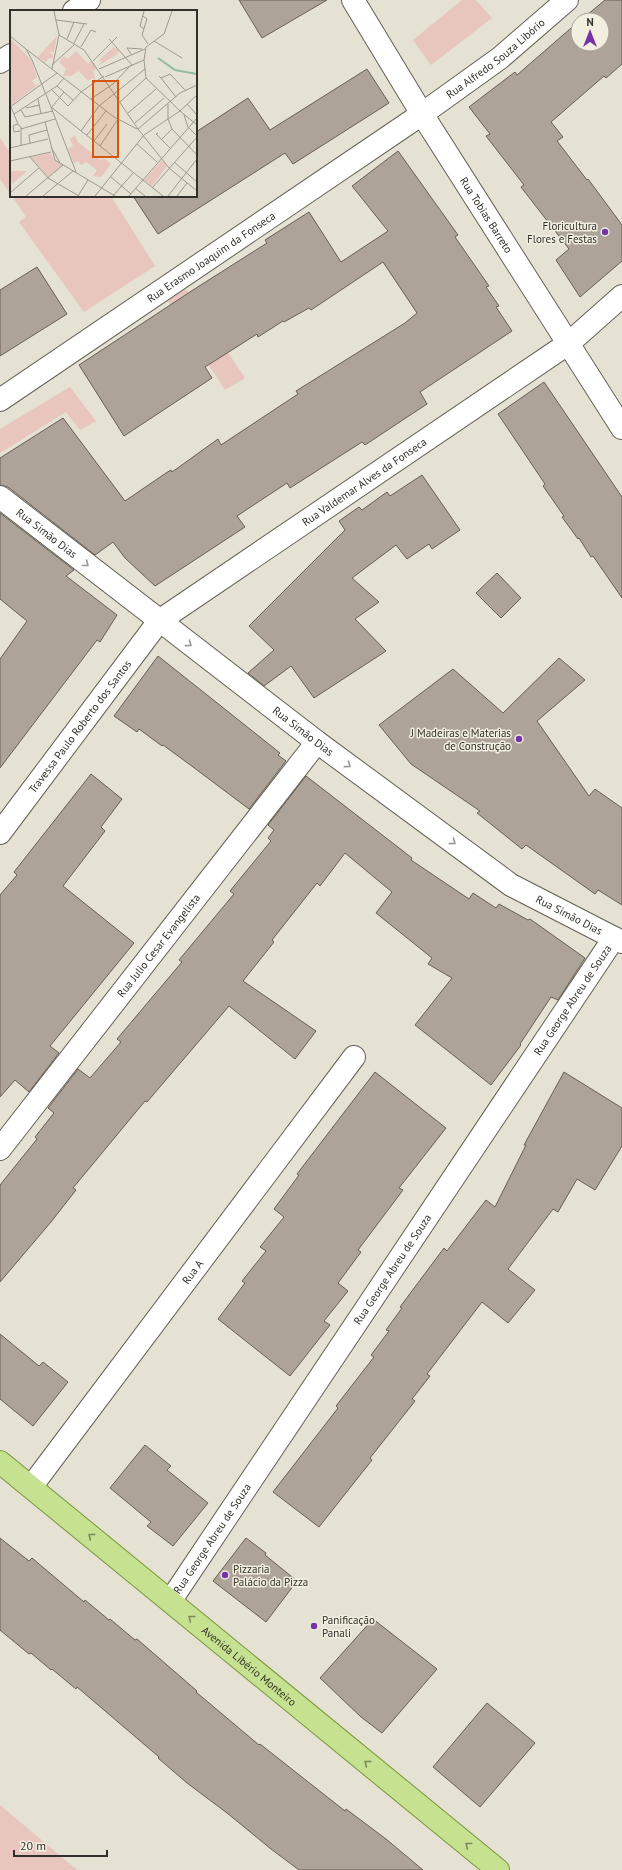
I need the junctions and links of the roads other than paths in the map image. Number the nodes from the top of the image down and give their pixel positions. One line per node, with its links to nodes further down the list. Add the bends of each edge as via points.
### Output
1 (90, 0): 4 (street)
2 (353, 0): 7 (street, Rua Tobias Barreto)
3 (567, 0): 7 (street, Rua Alfredo Souza Libório, via 500,58)
4 (75, 10)
5 (10, 55): 6 (street)
6 (0, 62)
7 (422, 114): 9 (street, Rua Tobias Barreto); 10 (street, Rua Erasmo Joaquim da Fonseca)
8 (622, 296): 9 (street, Rua Valdemar Alves da Fonseca)
9 (569, 343): 11 (street, Rua Tobias Barreto); 13 (street, Rua Valdemar Alves da Fonseca)
10 (0, 400)
11 (622, 428)
12 (0, 497): 13 (street, Rua Simão Dias, one-way to 13)
13 (159, 621): 14 (street, Rua Simão Dias, one-way to 14); 15 (street, Travessa Paulo Roberto dos Santos)
14 (317, 742): 16 (street, Rua Simão Dias, one-way to 16, via 511,885); 18 (street, Rua Julio Cesar Evangelista)
15 (0, 833)
16 (618, 940): 21 (street, Rua George Abreu de Souza)
17 (354, 1057): 20 (street, Rua A)
18 (0, 1149)
19 (0, 1462): 20 (main road, Avenida Libério Monteiro)
20 (31, 1487): 21 (main road, Avenida Libério Monteiro, one-way to 20)
21 (171, 1600): 22 (main road, Avenida Libério Monteiro, one-way to 21)
22 (498, 1870)

